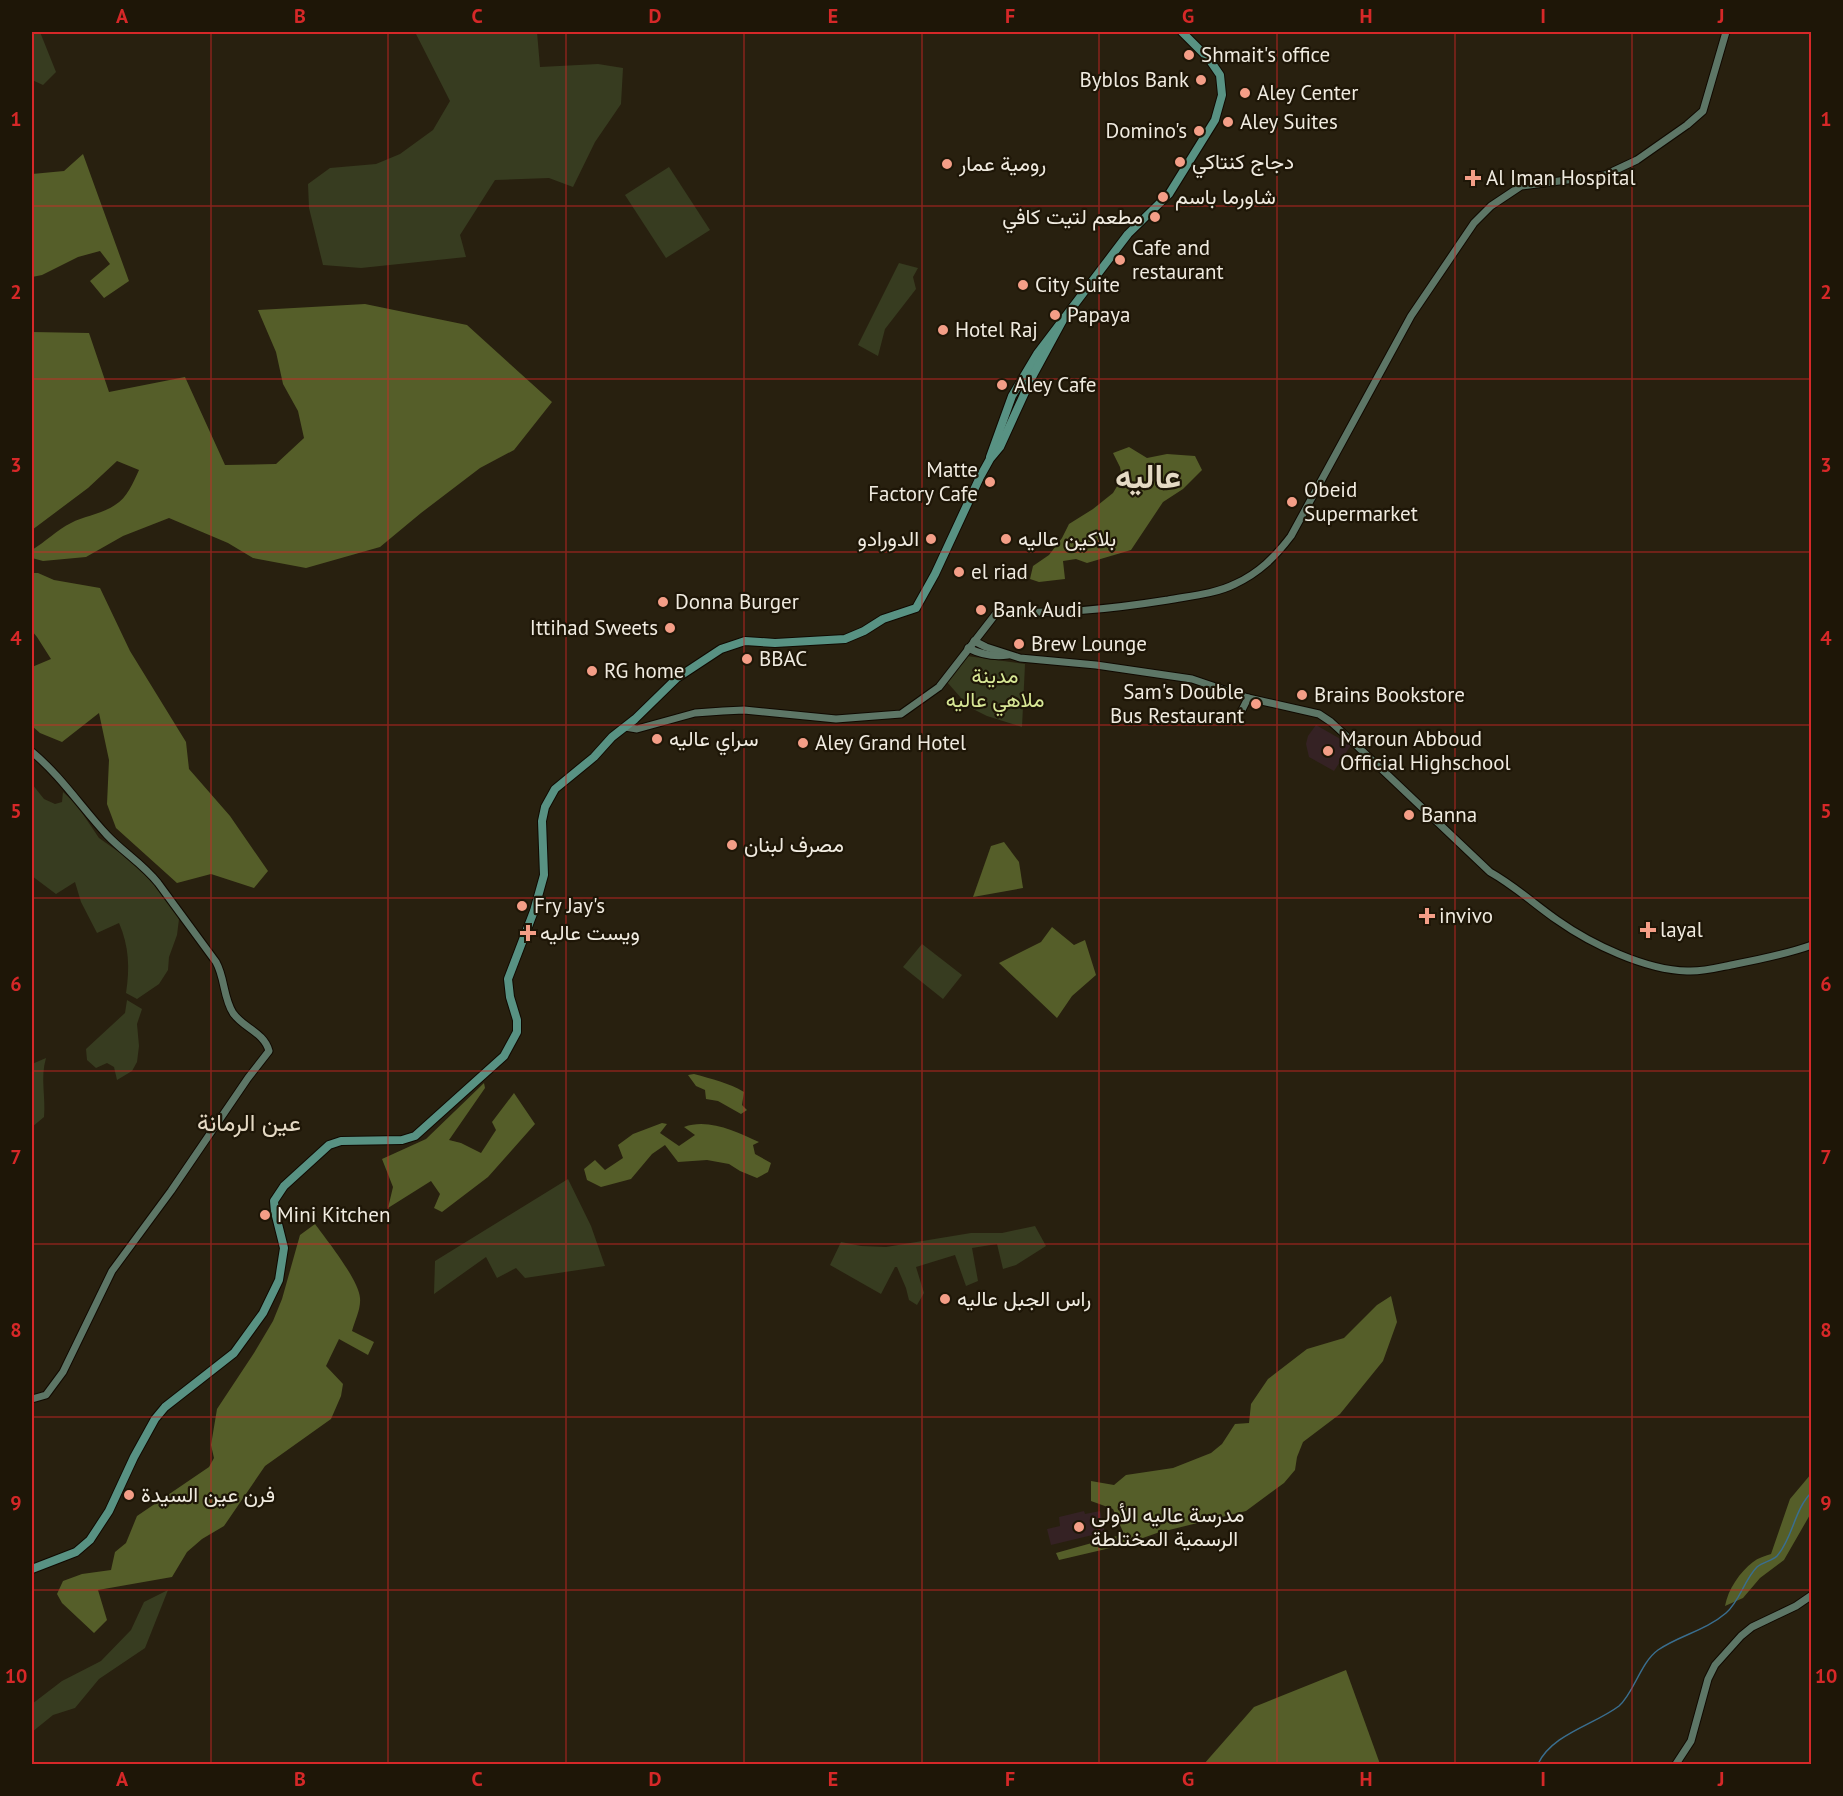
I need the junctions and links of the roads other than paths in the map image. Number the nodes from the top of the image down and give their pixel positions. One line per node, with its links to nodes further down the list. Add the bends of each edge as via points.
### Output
1 (1184, 32): 3 (main road, via 1216,68 1221,81 1222,95 1211,129 1169,194 1128,234)
2 (1726, 32): 7 (main road, via 1703,111 1687,125 1636,160 1605,175 1521,186 1474,223 1410,316 1296,527 1271,562 1233,585 1174,599 1078,611 998,611)
3 (1064, 318): 4 (main road, via 1024,374); 5 (main road)
4 (1006, 412): 5 (main road); 6 (main road)
5 (1016, 415): 6 (main road)
6 (990, 459): 12 (main road, via 916,608 883,619 845,639 745,641 721,649 677,678)
7 (974, 641): 8 (main road); 9 (main road)
8 (968, 648): 9 (main road); 12 (main road, via 939,687 895,716 836,719 744,710 695,713 638,729)
9 (985, 650): 10 (main road, via 1001,656 1192,678)
10 (1248, 698): 11 (main road); 14 (main road, via 1324,717 1490,872 1509,882 1556,920 1625,955 1665,969 1698,971)
11 (1242, 710)
12 (625, 727): 16 (main road, via 555,789 545,807 544,875 508,979 517,1032 504,1056 415,1136 329,1145 284,1186 274,1201 284,1248 263,1313 234,1353 155,1419 109,1511 90,1540 76,1552)
13 (32, 752): 15 (main road, via 107,835 158,883 216,962 231,1011 262,1038 269,1051 112,1271 60,1376 46,1395)
14 (1812, 945)
15 (32, 1399)
16 (32, 1569)
17 (1812, 1595): 18 (main road, via 1752,1627 1719,1660 1708,1679 1691,1741)
18 (1676, 1764)

